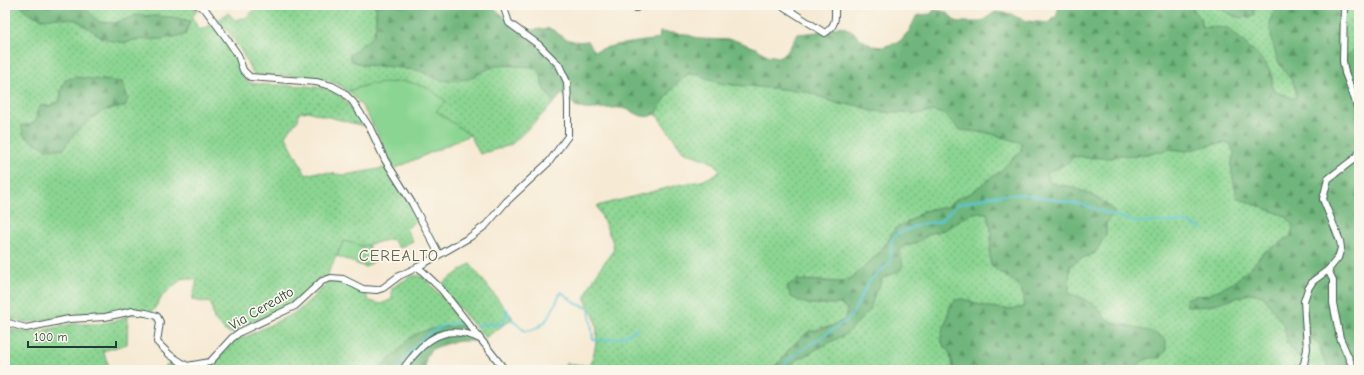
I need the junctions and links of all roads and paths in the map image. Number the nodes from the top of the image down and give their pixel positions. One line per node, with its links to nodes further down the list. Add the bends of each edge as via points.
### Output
1 (197, 5): 8 (street)
2 (502, 5): 11 (street, Via Cerealto, via 509,23 539,45 559,65 567,82 568,136 549,162 506,202 486,225)
3 (633, 5): 4 (street, via 636,8)
4 (641, 5)
5 (781, 5): 6 (street, via 825,33 831,29 836,19)
6 (834, 5)
7 (1344, 5): 9 (street, via 1343,61)
8 (206, 7): 11 (street, via 250,77 316,82 332,86 353,102)
9 (1359, 114)
10 (1359, 153): 13 (street, via 1354,160 1328,179 1326,185 1323,199 1341,248 1338,258)
11 (439, 254): 12 (street, Via Cerealto)
12 (418, 267): 15 (street, via 441,290); 16 (street, Via Cerealto, via 377,290 363,289 343,279 331,278 322,281 295,306 240,332 210,362)
13 (1328, 270): 19 (street, via 1314,281 1304,300 1307,349 1304,364); 20 (street, via 1333,280 1340,338)
14 (5, 322): 16 (street, Via Cerealto, via 26,328 69,319 133,312 146,313 157,316 160,322 157,342)
15 (481, 339): 17 (street, via 459,332 434,337 423,344); 18 (street)
16 (188, 368)
17 (403, 370)
18 (506, 370)
19 (1299, 370)
20 (1354, 370)

